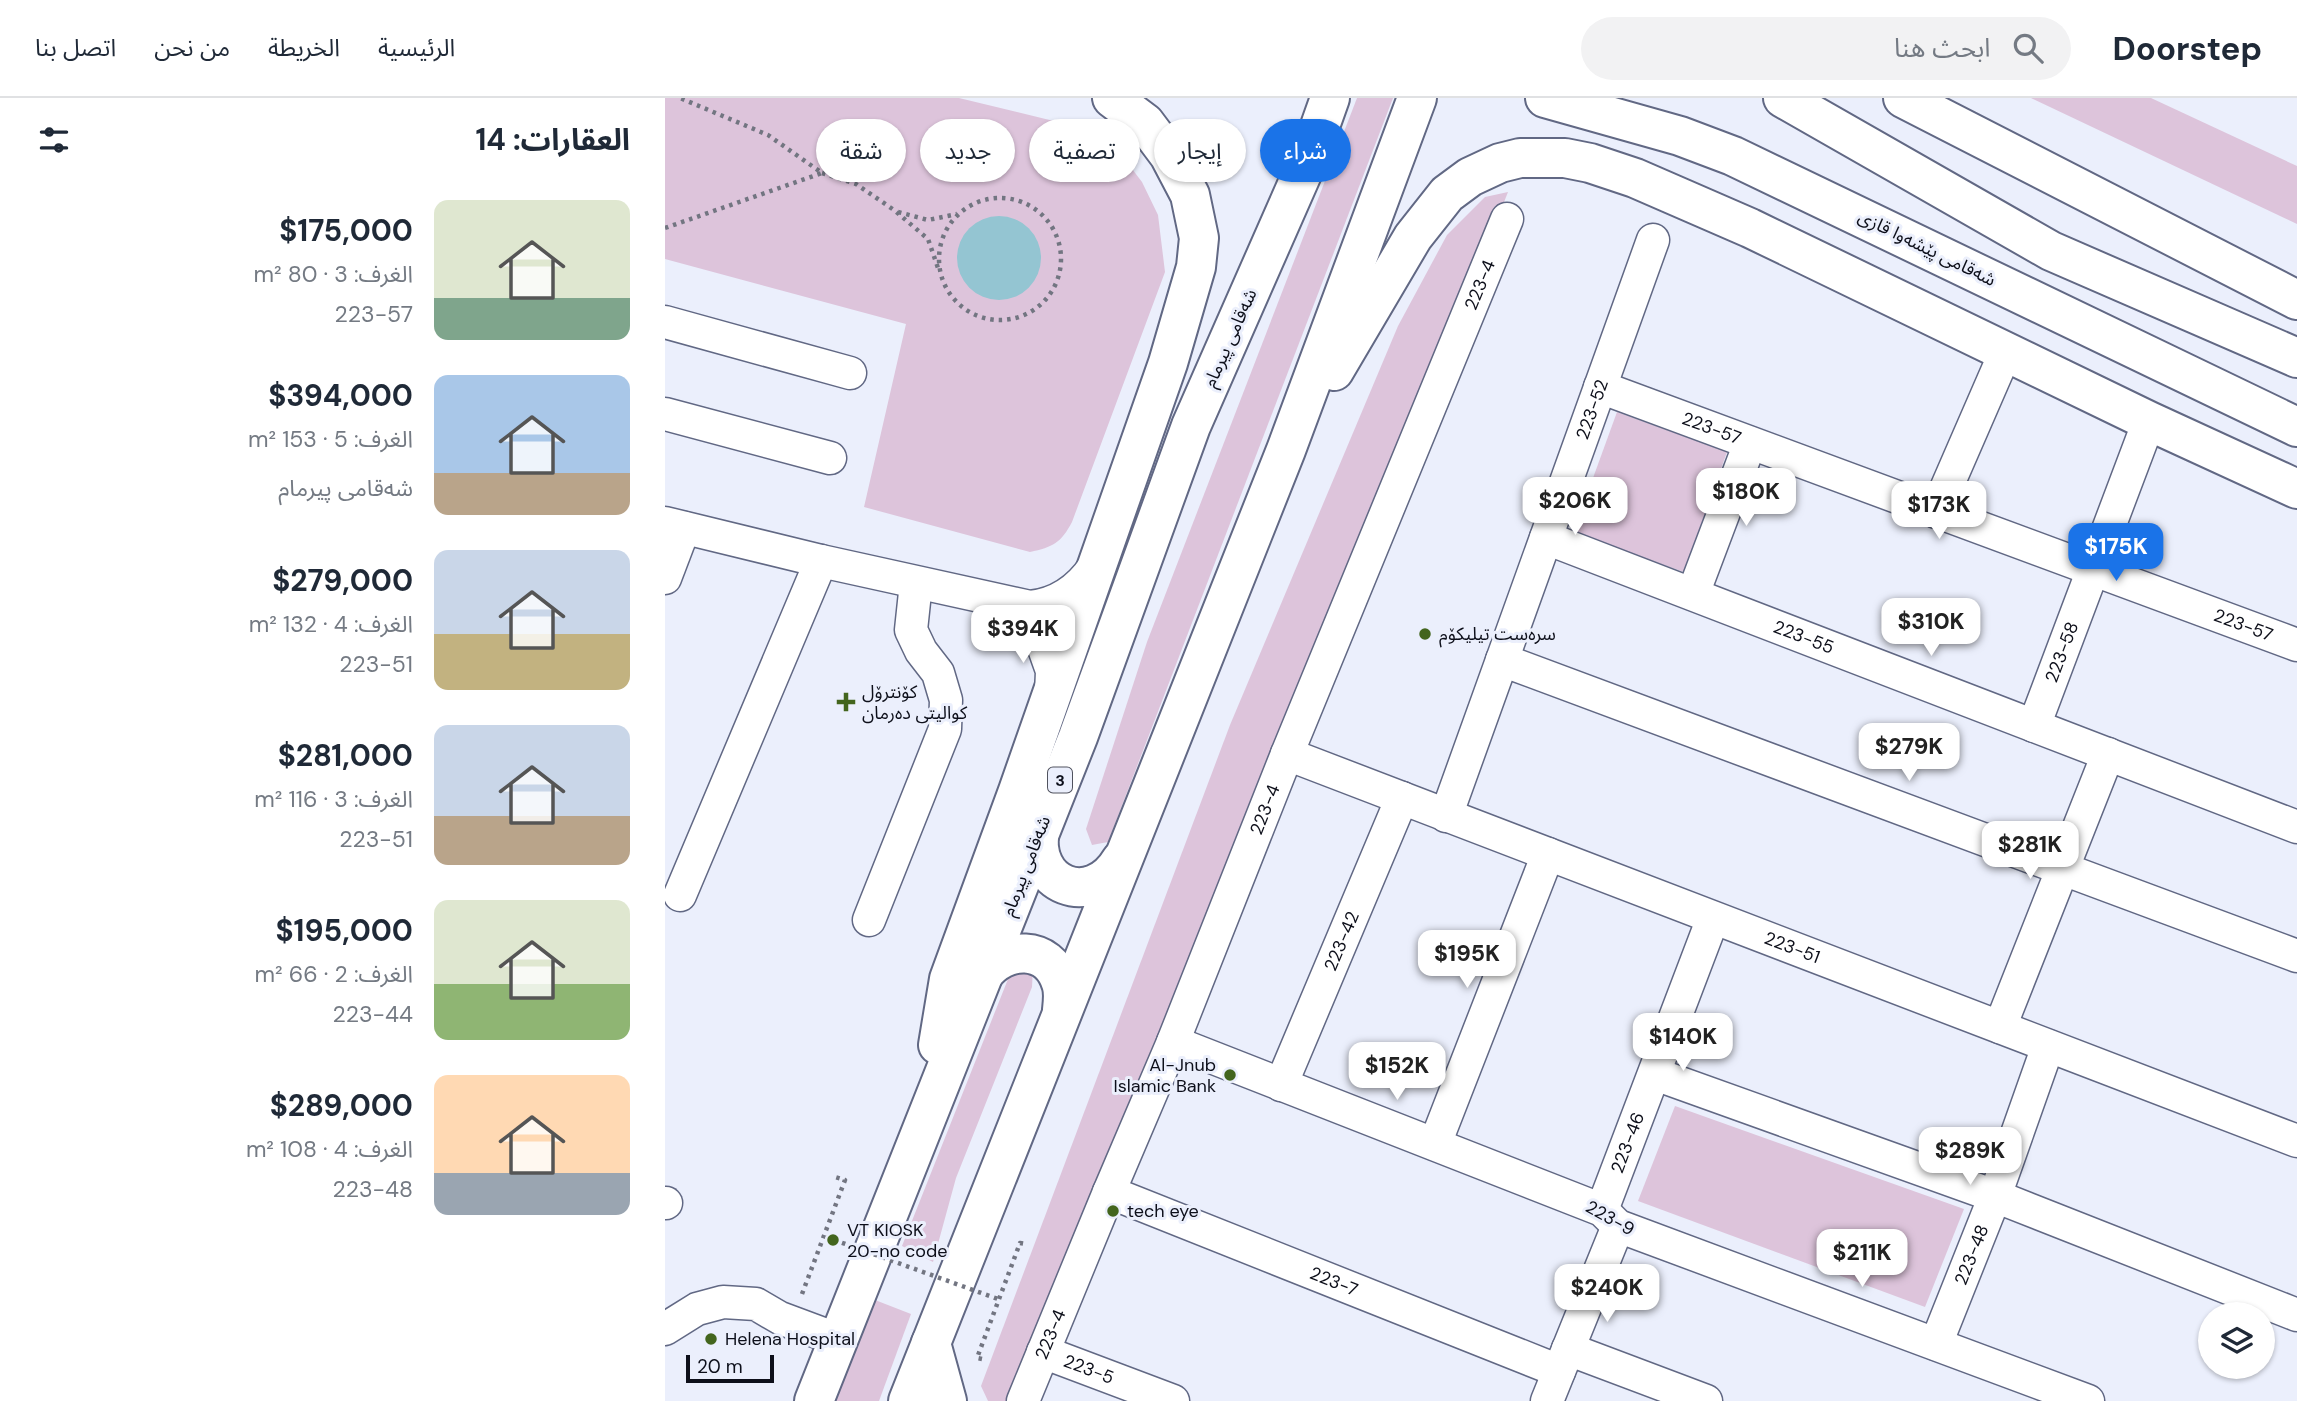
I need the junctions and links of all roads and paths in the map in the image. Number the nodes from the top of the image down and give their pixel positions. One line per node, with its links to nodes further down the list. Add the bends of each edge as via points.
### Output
1 (680, 98): 8 (path, via 768,135)
2 (1112, 98): 34 (main road, via 1145,123 1169,155 1190,195 1199,238 1196,267 1168,363)
3 (1330, 98): 48 (main road, شەقامی پیرمام / 3, via 1308,160 1191,426)
4 (1417, 98): 27 (main road)
5 (1545, 98): 25 (main road, شەقامی پێشەوا قازی, via 1733,156)
6 (1783, 98): 20 (main road, via 2051,251)
7 (1903, 98): 17 (main road)
8 (816, 169)
9 (816, 175): 14 (path)
10 (850, 182): 11 (path)
11 (894, 210): 12 (path, via 928,220); 16 (path, via 928,239)
12 (960, 214): 16 (path, via 944,234); 16 (path, via 990,198 1029,204 1045,216 1056,233 1061,272 1039,306 1021,317 1000,320 980,317 962,307 948,292)
13 (1507, 219): 44 (street, 223-4)
14 (665, 228)
15 (1653, 240): 22 (street, 223-52)
16 (940, 272)
17 (2297, 300)
18 (665, 322): 21 (street)
19 (2005, 351): 24 (main road); 27 (main road, via 1762,233 1635,178 1565,158 1520,158 1471,177 1447,194 1413,237); 30 (street)
20 (2297, 358)
21 (849, 373)
22 (1600, 387): 26 (street, 223-57); 32 (street, 223-52)
23 (665, 414): 28 (street)
24 (2148, 421): 29 (main road); 35 (street, 223-58)
25 (2297, 427)
26 (1750, 443): 30 (street, 223-57); 38 (street)
27 (1286, 450): 51 (main road)
28 (831, 458)
29 (2297, 489)
30 (1936, 512): 35 (street, 223-57)
31 (674, 526): 33 (street); 36 (street)
32 (1546, 538): 38 (street, 223-55); 41 (street, 223-52)
33 (821, 561): 37 (street); 53 (street)
34 (1097, 562): 39 (street, via 1068,594 1044,605); 42 (main road)
35 (2093, 570): 40 (street, 223-57); 43 (street, 223-58)
36 (665, 578)
37 (916, 583): 39 (street); 55 (street, via 911,630 938,673 946,700 945,729)
38 (1693, 594): 43 (street, 223-55)
39 (1009, 604): 42 (street, via 1026,613 1036,626 1052,671)
40 (2297, 645)
41 (1502, 660): 47 (street, 223-52); 52 (street)
42 (1051, 697): 64 (main road, via 949,979)
43 (2034, 726): 45 (street, 223-55)
44 (1287, 754): 46 (street, 223-51); 60 (street, 223-4)
45 (2108, 754): 49 (street, 223-55); 52 (street)
46 (1402, 799): 47 (street, 223-51); 63 (street, 223-42)
47 (1446, 816): 50 (street, 223-51)
48 (1041, 826): 51 (main road, via 1040,858 1061,883 1081,888 1095,885); 57 (main road, شەقامی پیرمام / 3)
49 (2297, 827)
50 (1548, 854): 54 (street, 223-51); 66 (street)
51 (1122, 859): 58 (main road)
52 (2063, 869): 56 (street); 59 (street)
53 (680, 895)
54 (1713, 918): 59 (street, 223-51); 62 (street, 223-46)
55 (869, 920)
56 (2297, 956)
57 (983, 975): 58 (main road, via 999,958 1033,955 1059,976); 64 (main road, شەقامی پیرمام / 3)
58 (1062, 1010): 78 (main road)
59 (2000, 1027): 61 (street, 223-51)
60 (1173, 1042): 63 (street, 223-9); 68 (street, 223-4)
61 (2048, 1046): 65 (street, 223-51); 69 (street, 223-48)
62 (1655, 1074): 69 (street); 70 (street, 223-46)
63 (1281, 1085): 66 (street, 223-9)
64 (923, 1129): 77 (main road, شەقامی پیرمام / 3)
65 (2297, 1141)
66 (1435, 1144): 70 (street, 223-9)
67 (832, 1176): 71 (path, via 845,1180)
68 (1109, 1192): 80 (street, 223-4); 82 (street, 223-7)
69 (1995, 1196): 75 (street); 79 (street, 223-48)
70 (1610, 1218): 79 (street, 223-9); 82 (street, 223-46)
71 (824, 1236): 73 (path, bridge); 74 (path)
72 (1026, 1244): 73 (path, via 1020,1242)
73 (998, 1300): 81 (path, via 977,1358)
74 (798, 1305)
75 (2297, 1315)
76 (665, 1328): 77 (street, via 697,1309 723,1302 756,1304)
77 (839, 1340): 83 (main road, شەقامی پیرمام / 3)
78 (931, 1343): 84 (main road); 85 (main road)
79 (1936, 1345): 90 (street, 223-9)
80 (1043, 1352): 86 (street, 223-4); 87 (street, 223-5)
81 (982, 1359)
82 (1564, 1360): 88 (street, 223-46); 89 (street, 223-7)
83 (814, 1401)
84 (908, 1401)
85 (947, 1401)
86 (1023, 1401)
87 (1174, 1401)
88 (1547, 1401)
89 (1706, 1401)
90 (2088, 1401)

